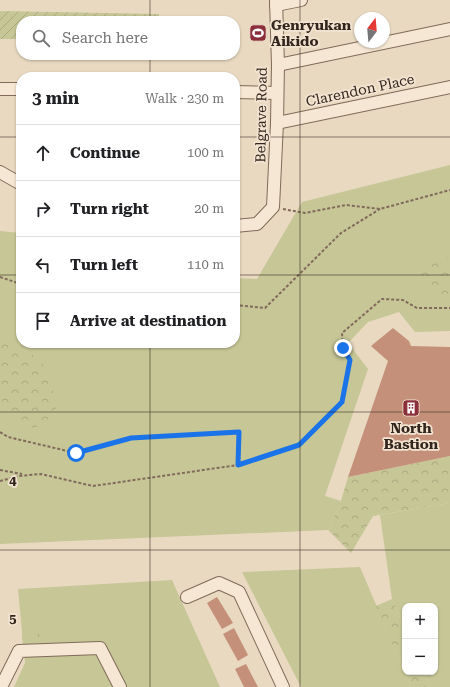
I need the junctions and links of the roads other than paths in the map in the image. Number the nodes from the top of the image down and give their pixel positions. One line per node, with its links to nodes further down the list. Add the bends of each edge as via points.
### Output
1 (301, 0): 2 (street)
2 (276, 3): 4 (street, Belgrave Road)
3 (450, 29): 4 (street)
4 (278, 65): 9 (street, Belgrave Road)
5 (450, 86): 10 (street, Clarendon Place)
6 (0, 89): 7 (street)
7 (16, 89)
8 (240, 92): 9 (street)
9 (278, 93): 10 (street, Belgrave Road)
10 (277, 123): 13 (street, Belgrave Road, via 273,207 256,224)
11 (0, 172): 12 (street)
12 (16, 181)
13 (240, 226)
14 (187, 597): 17 (street, via 219,583 238,592)
15 (2, 687): 16 (street, via 18,651 100,648)
16 (120, 687)
17 (283, 687)

